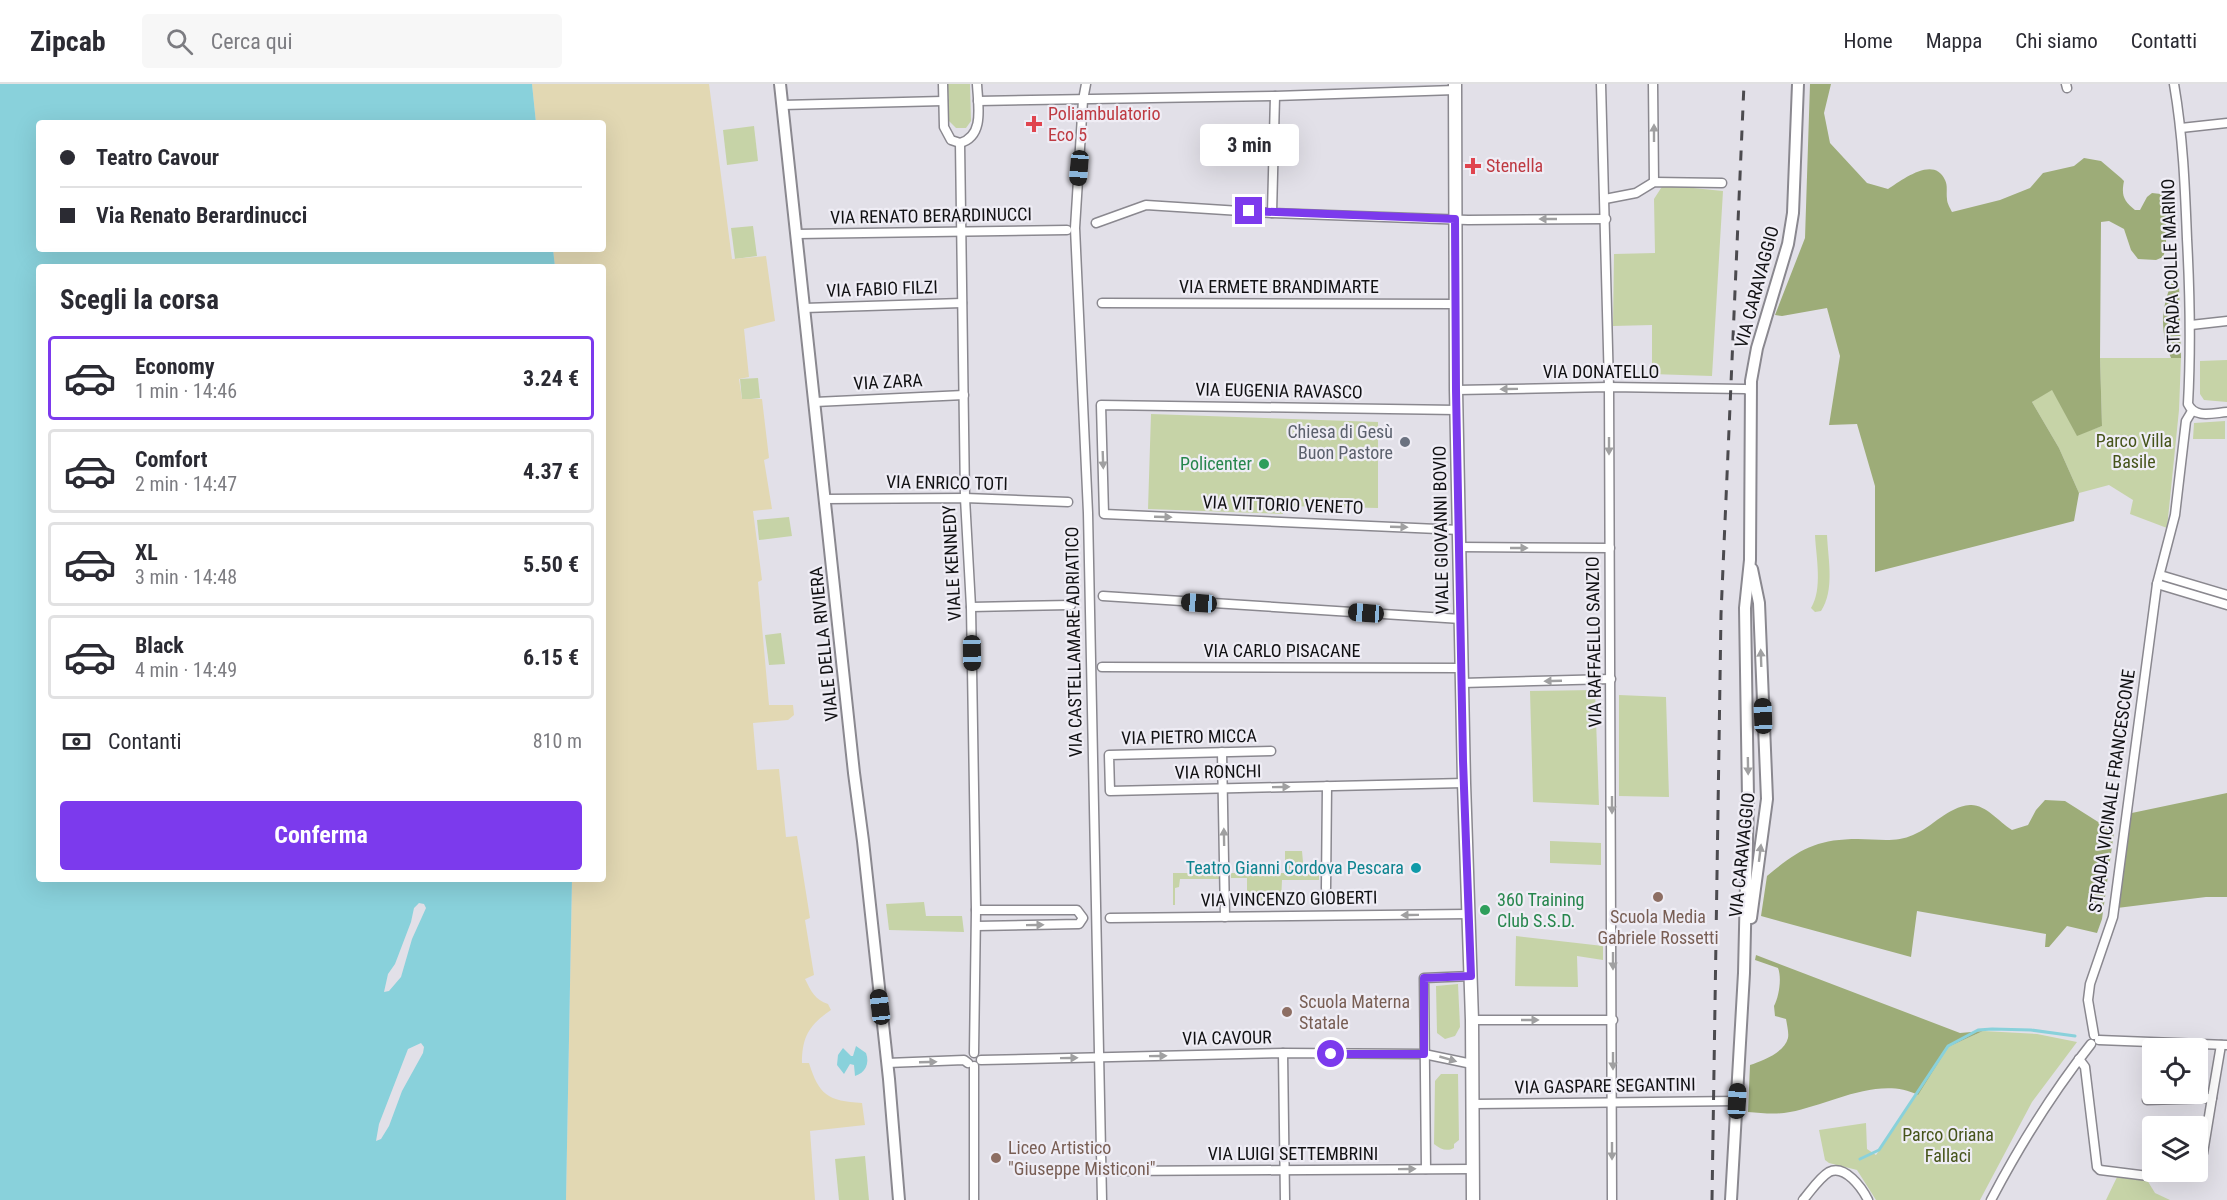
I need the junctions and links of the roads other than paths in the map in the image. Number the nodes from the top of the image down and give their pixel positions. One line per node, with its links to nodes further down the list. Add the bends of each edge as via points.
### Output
1 (780, 84): 14 (street, VIALE DELLA RIVIERA)
2 (943, 84): 12 (street)
3 (977, 84): 13 (street)
4 (1086, 84): 11 (street, VIA CASTELLAMARE ADRIATICO)
5 (1601, 84): 20 (street, VIA RAFFAELLO SANZIO)
6 (1653, 84): 18 (street, one-way to 6)
7 (1798, 84): 36 (street, VIA CARAVAGGIO, via 1793,213 1788,244)
8 (2174, 84): 16 (street, STRADA COLLE MARINO)
9 (1455, 87): 10 (street); 22 (main road, VIALE GIOVANNI BOVIO)
10 (1275, 96): 11 (street); 21 (street)
11 (1083, 100): 13 (street); 82 (street, VIA CASTELLAMARE ADRIATICO, via 1075,228 1088,513)
12 (943, 101): 14 (street); 17 (street, via 944,127 951,140)
13 (978, 101): 17 (street, via 975,135)
14 (782, 105): 27 (street, VIALE DELLA RIVIERA)
15 (2227, 123): 16 (street)
16 (2181, 128): 33 (street, STRADA COLLE MARINO)
17 (960, 143): 26 (street, VIALE KENNEDY)
18 (1654, 182): 19 (street); 20 (street, via 1636,194)
19 (1722, 183)
20 (1605, 200): 23 (street, VIA RAFFAELLO SANZIO)
21 (1272, 213): 22 (street); 24 (street, via 1146,205)
22 (1455, 219): 23 (street, one-way to 22); 30 (main road, VIALE GIOVANNI BOVIO)
23 (1606, 219): 34 (street, VIA RAFFAELLO SANZIO)
24 (1096, 223)
25 (1067, 230): 26 (street, VIA RENATO BERARDINUCCI)
26 (961, 232): 27 (street, VIA RENATO BERARDINUCCI); 28 (street, VIALE KENNEDY)
27 (796, 234): 31 (street, VIALE DELLA RIVIERA)
28 (962, 303): 31 (street, VIA FABIO FILZI); 37 (street, VIALE KENNEDY)
29 (1102, 303): 30 (street, VIA ERMETE BRANDIMARTE)
30 (1456, 303): 35 (main road, VIALE GIOVANNI BOVIO)
31 (804, 308): 38 (street, VIALE DELLA RIVIERA)
32 (2227, 321): 33 (street)
33 (2191, 325): 40 (street, STRADA COLLE MARINO, via 2188,404)
34 (1609, 387): 35 (street, VIA DONATELLO, one-way to 35); 36 (street, VIA DONATELLO); 48 (street, VIA RAFFAELLO SANZIO, one-way to 48)
35 (1456, 390): 39 (main road, VIALE GIOVANNI BOVIO)
36 (1748, 390): 49 (street, VIA CARAVAGGIO)
37 (964, 395): 38 (street, VIA ZARA); 42 (street, VIALE KENNEDY)
38 (814, 402): 43 (street, VIALE DELLA RIVIERA)
39 (1457, 410): 45 (street, VIA EUGENIA RAVASCO, one-way to 45, via 1101,405); 46 (main road, VIALE GIOVANNI BOVIO)
40 (2192, 411): 41 (street); 50 (street, STRADA VICINALE FRANCESCONE, via 2186,421 2175,515)
41 (2227, 412)
42 (965, 498): 43 (street, VIA ENRICO TOTI); 44 (street, VIA ENRICO TOTI); 55 (street, VIALE KENNEDY)
43 (825, 499): 85 (street, VIALE DELLA RIVIERA)
44 (1068, 502)
45 (1104, 514): 46 (street, VIA VITTORIO VENETO, one-way to 46)
46 (1460, 530): 47 (main road, VIALE GIOVANNI BOVIO)
47 (1460, 547): 48 (street, one-way to 48); 56 (main road, VIALE GIOVANNI BOVIO)
48 (1610, 548): 59 (street, VIA RAFFAELLO SANZIO)
49 (1750, 560): 73 (street, VIA CARAVAGGIO, one-way to 73, via 1745,608 1748,797); 73 (street, VIA CARAVAGGIO, one-way to 49, via 1767,799 1759,603)
50 (2159, 580): 51 (street); 54 (street); 77 (street, STRADA VICINALE FRANCESCONE, via 2113,918 2088,992)
51 (2227, 595)
52 (1103, 597): 56 (street)
53 (1071, 605): 55 (street)
54 (2227, 605)
55 (972, 607): 68 (street, VIALE KENNEDY)
56 (1461, 619): 58 (main road, VIALE GIOVANNI BOVIO)
57 (1102, 667): 58 (street, VIA CARLO PISACANE)
58 (1462, 668): 60 (main road, VIALE GIOVANNI BOVIO)
59 (1611, 679): 60 (street, one-way to 60); 76 (street, VIA RAFFAELLO SANZIO, one-way to 76)
60 (1462, 683): 63 (main road, VIALE GIOVANNI BOVIO)
61 (1271, 751): 62 (street, VIA PIETRO MICCA)
62 (1222, 752): 65 (street); 66 (street, VIA PIETRO MICCA, via 1109,755)
63 (1464, 783): 64 (street, VIA RONCHI); 69 (main road, VIALE GIOVANNI BOVIO)
64 (1327, 786): 65 (street, VIA RONCHI, one-way to 64); 67 (street)
65 (1223, 788): 66 (street, VIA RONCHI); 70 (street, one-way to 65)
66 (1110, 791)
67 (1326, 888)
68 (976, 910): 72 (street, VIALE KENNEDY); 72 (street, one-way to 68, via 1079,924 1083,918 1077,910)
69 (1468, 914): 70 (street, VIA VINCENZO GIOBERTI, one-way to 70); 74 (main road, VIALE GIOVANNI BOVIO)
70 (1225, 917): 71 (street, VIA VINCENZO GIOBERTI)
71 (1110, 918)
72 (977, 926): 79 (street, VIALE KENNEDY)
73 (1744, 973): 90 (street, VIA CARAVAGGIO)
74 (1471, 976): 75 (main road, VIALE GIOVANNI BOVIO); 81 (street, via 1424,978)
75 (1472, 1020): 76 (street, one-way to 76); 87 (main road, VIALE GIOVANNI BOVIO)
76 (1613, 1020): 91 (street, VIA RAFFAELLO SANZIO, one-way to 91)
77 (2095, 1040): 78 (street); 83 (street)
78 (2224, 1045): 89 (street)
79 (974, 1053): 84 (street); 86 (street, via 969,1056)
80 (1283, 1053): 81 (street, VIA CAVOUR); 82 (street, VIA CAVOUR, one-way to 80); 97 (street)
81 (1424, 1054): 87 (street, VIA CAVOUR, one-way to 87); 94 (street)
82 (1100, 1057): 84 (street, VIA CAVOUR, one-way to 82); 102 (street, VIA CASTELLAMARE ADRIATICO)
83 (2079, 1059): 98 (street, via 2085,1067 2097,1167); 99 (street, via 2023,1141)
84 (981, 1060): 86 (street, via 980,1064)
85 (887, 1063): 86 (street, one-way to 86, via 964,1060); 100 (street, VIALE DELLA RIVIERA)
86 (971, 1064): 101 (street)
87 (1472, 1064): 92 (main road, VIALE GIOVANNI BOVIO)
88 (2208, 1098): 89 (street)
89 (2212, 1098): 93 (street)
90 (1737, 1101): 91 (street, VIA GASPARE SEGANTINI); 106 (street, VIA CARAVAGGIO)
91 (1612, 1102): 92 (street, VIA GASPARE SEGANTINI); 105 (street, VIA RAFFAELLO SANZIO, one-way to 105)
92 (1473, 1104): 95 (main road, VIALE GIOVANNI BOVIO)
93 (2208, 1126)
94 (1426, 1169): 95 (street, VIA LUIGI SETTEMBRINI); 97 (street, VIA LUIGI SETTEMBRINI, one-way to 94)
95 (1473, 1169): 104 (main road, VIALE GIOVANNI BOVIO)
96 (1114, 1171): 97 (street, VIA LUIGI SETTEMBRINI)
97 (1285, 1171): 103 (street)
98 (2142, 1175)
99 (1995, 1197)
100 (899, 1200)
101 (974, 1200)
102 (1102, 1200)
103 (1285, 1200)
104 (1473, 1200)
105 (1612, 1200)
106 (1731, 1200)
107 (1803, 1200): 108 (street, via 1834,1171 1851,1178)
108 (1868, 1200)

